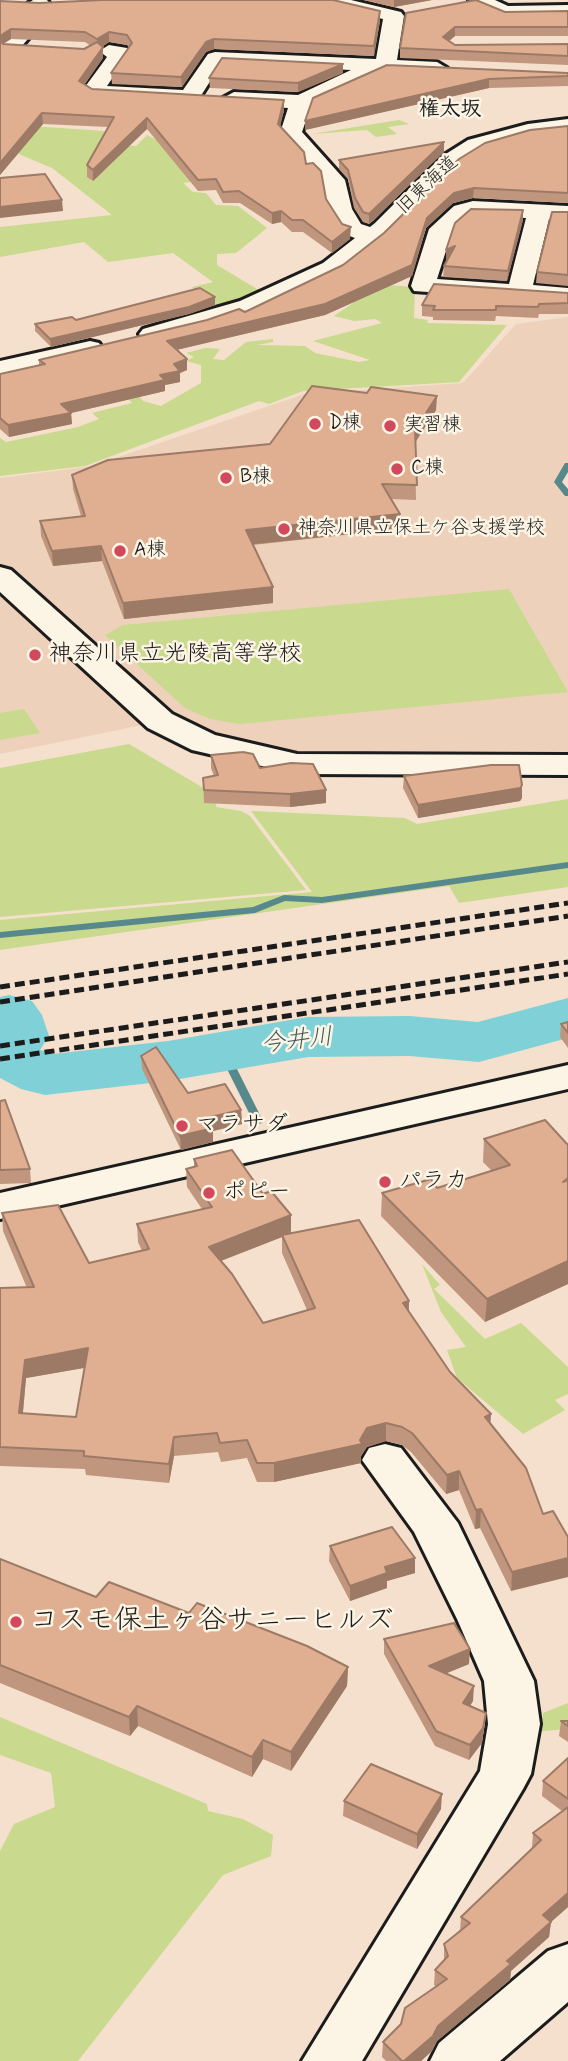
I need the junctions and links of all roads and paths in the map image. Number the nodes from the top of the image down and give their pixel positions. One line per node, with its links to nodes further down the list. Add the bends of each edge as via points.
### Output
1 (326, 0): 6 (street)
2 (474, 1): 4 (street, via 505,12)
3 (13, 2): 10 (street, via 47,4 31,10 31,24)
4 (568, 11)
5 (418, 12): 6 (street)
6 (394, 16): 9 (street)
7 (36, 49): 10 (street)
8 (109, 51): 12 (street, via 120,52 93,91)
9 (392, 52): 11 (street); 12 (street, via 215,58); 13 (street)
10 (6, 53)
11 (462, 69)
12 (190, 95): 13 (street)
13 (301, 102): 17 (street, via 291,133 334,180 340,209 352,229)
14 (568, 126): 17 (street, 旧東海道, via 476,145 449,162)
15 (539, 212): 16 (street); 18 (street, via 473,208 462,211); 19 (street)
16 (568, 213)
17 (382, 229): 18 (street); 21 (street, 旧東海道, via 332,268 249,306)
18 (441, 229): 19 (street, via 423,286)
19 (519, 292): 20 (street)
20 (568, 295)
21 (0, 369)
22 (0, 576): 23 (street, via 160,721 204,743 297,764)
23 (568, 765)
24 (568, 1077): 25 (street)
25 (0, 1206)
26 (385, 1460): 28 (street, via 433,1523 482,1619 509,1681 514,1724 505,1774)
27 (568, 1968): 29 (street)
28 (331, 2061)
29 (459, 2061)

